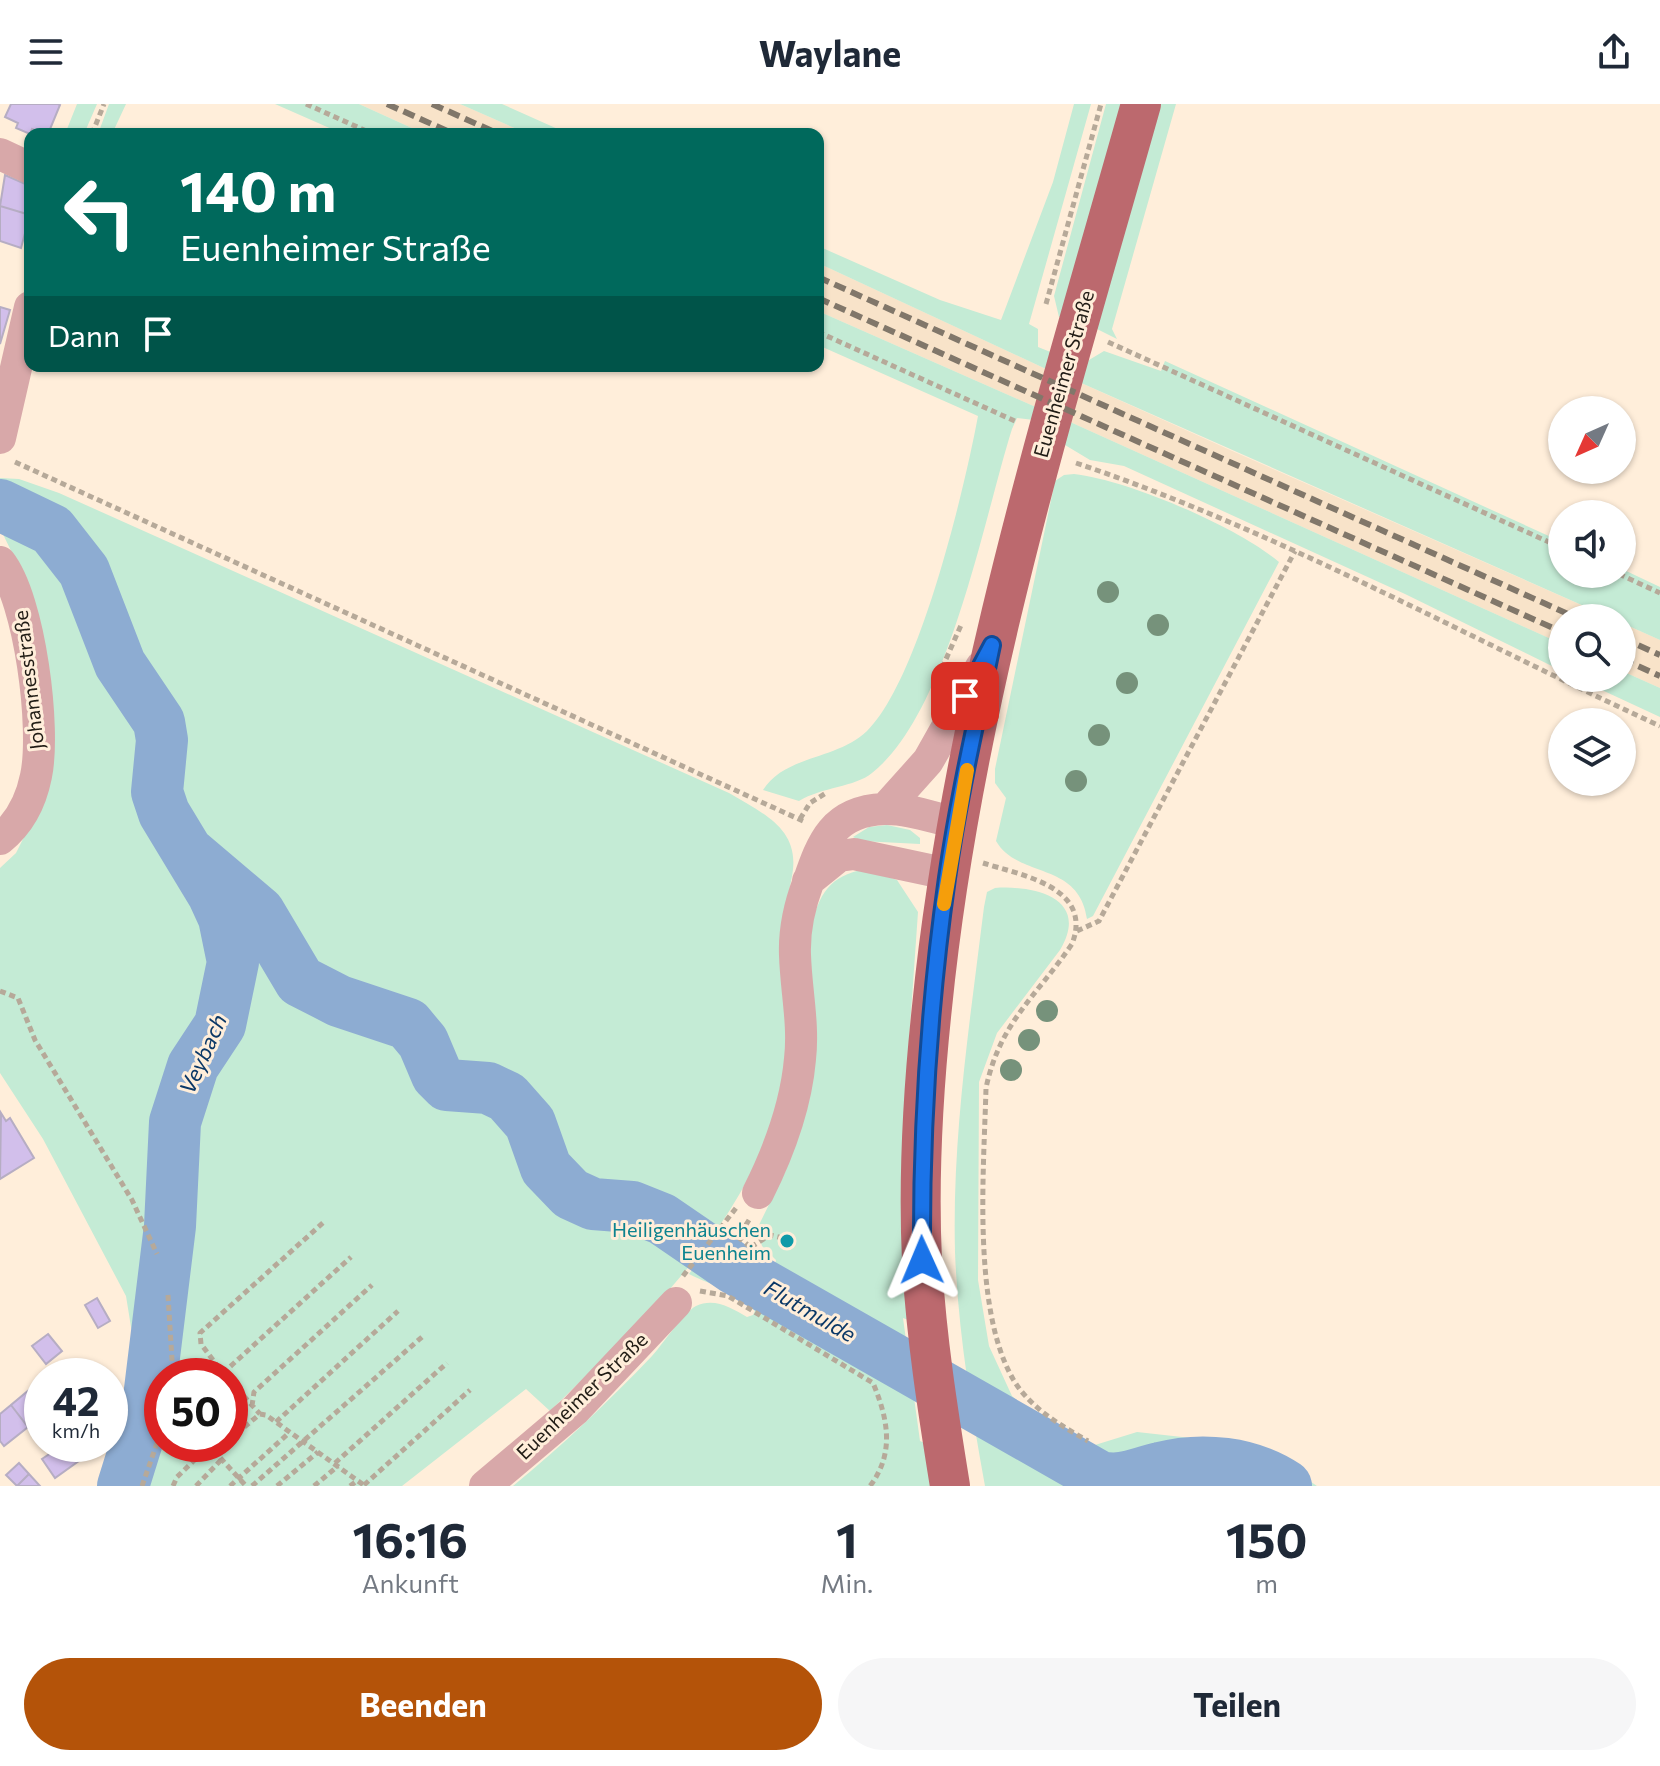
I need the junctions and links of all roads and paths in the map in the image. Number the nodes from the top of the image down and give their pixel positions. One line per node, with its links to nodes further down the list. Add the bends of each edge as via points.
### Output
1 (104, 104): 4 (path)
2 (306, 104): 5 (path)
3 (1141, 104): 8 (main road, Euenheimer Straße)
4 (94, 128)
5 (360, 128)
6 (0, 154): 7 (street)
7 (24, 165)
8 (1078, 328): 14 (path); 20 (main road, Euenheimer Straße)
9 (824, 335): 11 (path)
10 (24, 341): 12 (street)
11 (1014, 419)
12 (5, 449): 24 (path, via 799,820)
13 (1098, 470): 15 (path)
14 (1548, 542)
15 (1295, 551): 22 (path); 28 (path, via 1099,921)
16 (0, 562): 25 (street, Johannesstraße, via 16,587 24,615 40,751 31,797)
17 (1636, 582): 18 (path)
18 (1660, 593)
19 (966, 612): 21 (path)
20 (992, 645): 23 (street, Euenheimer Straße, via 928,761); 26 (main road, Euenheimer Straße)
21 (937, 680)
22 (1660, 726)
23 (885, 809): 24 (street); 26 (street)
24 (833, 828): 27 (street, via 817,850)
25 (0, 839)
26 (952, 850): 27 (street, via 839,856); 28 (path, via 1050,884 1071,905); 62 (main road, Euenheimer Straße, via 922,1135 922,1260)
27 (808, 881): 30 (street, via 795,931 801,1009 797,1078 779,1146)
28 (1077, 932): 54 (path, via 997,1046 986,1088 985,1221 991,1310 1003,1358 1036,1407)
29 (0, 991): 34 (path, via 18,998 40,1050 132,1200)
30 (758, 1193)
31 (325, 1221): 44 (path, via 200,1333)
32 (723, 1225): 37 (path)
33 (783, 1238): 36 (path, via 770,1235 751,1247)
34 (157, 1254)
35 (351, 1257): 45 (path)
36 (768, 1261)
37 (686, 1272)
38 (372, 1285): 49 (path, via 254,1392)
39 (168, 1295): 43 (path)
40 (676, 1303): 73 (street, Euenheimer Straße, via 575,1410); 74 (path, via 698,1291 728,1296 873,1383 883,1408 886,1459)
41 (398, 1311): 51 (path)
42 (422, 1337): 55 (path)
43 (172, 1358)
44 (211, 1358)
45 (242, 1358)
46 (447, 1363): 61 (path)
47 (470, 1390): 64 (path)
48 (248, 1401): 49 (path)
49 (252, 1406): 50 (path)
50 (260, 1414): 51 (path); 52 (path)
51 (276, 1422): 53 (path)
52 (248, 1424)
53 (289, 1433): 55 (path); 63 (path)
54 (1088, 1441)
55 (302, 1442): 56 (path); 69 (path)
56 (318, 1452): 61 (path); 70 (path)
57 (150, 1462): 65 (path)
58 (192, 1462): 66 (path)
59 (219, 1462): 67 (path)
60 (225, 1462): 63 (path)
61 (337, 1464): 64 (path); 71 (path)
62 (947, 1467)
63 (239, 1478): 68 (path); 69 (path)
64 (362, 1484): 72 (path)
65 (142, 1486)
66 (173, 1486)
67 (196, 1486)
68 (230, 1486)
69 (249, 1486)
70 (277, 1486)
71 (314, 1486)
72 (350, 1486)
73 (485, 1486)
74 (870, 1486)

